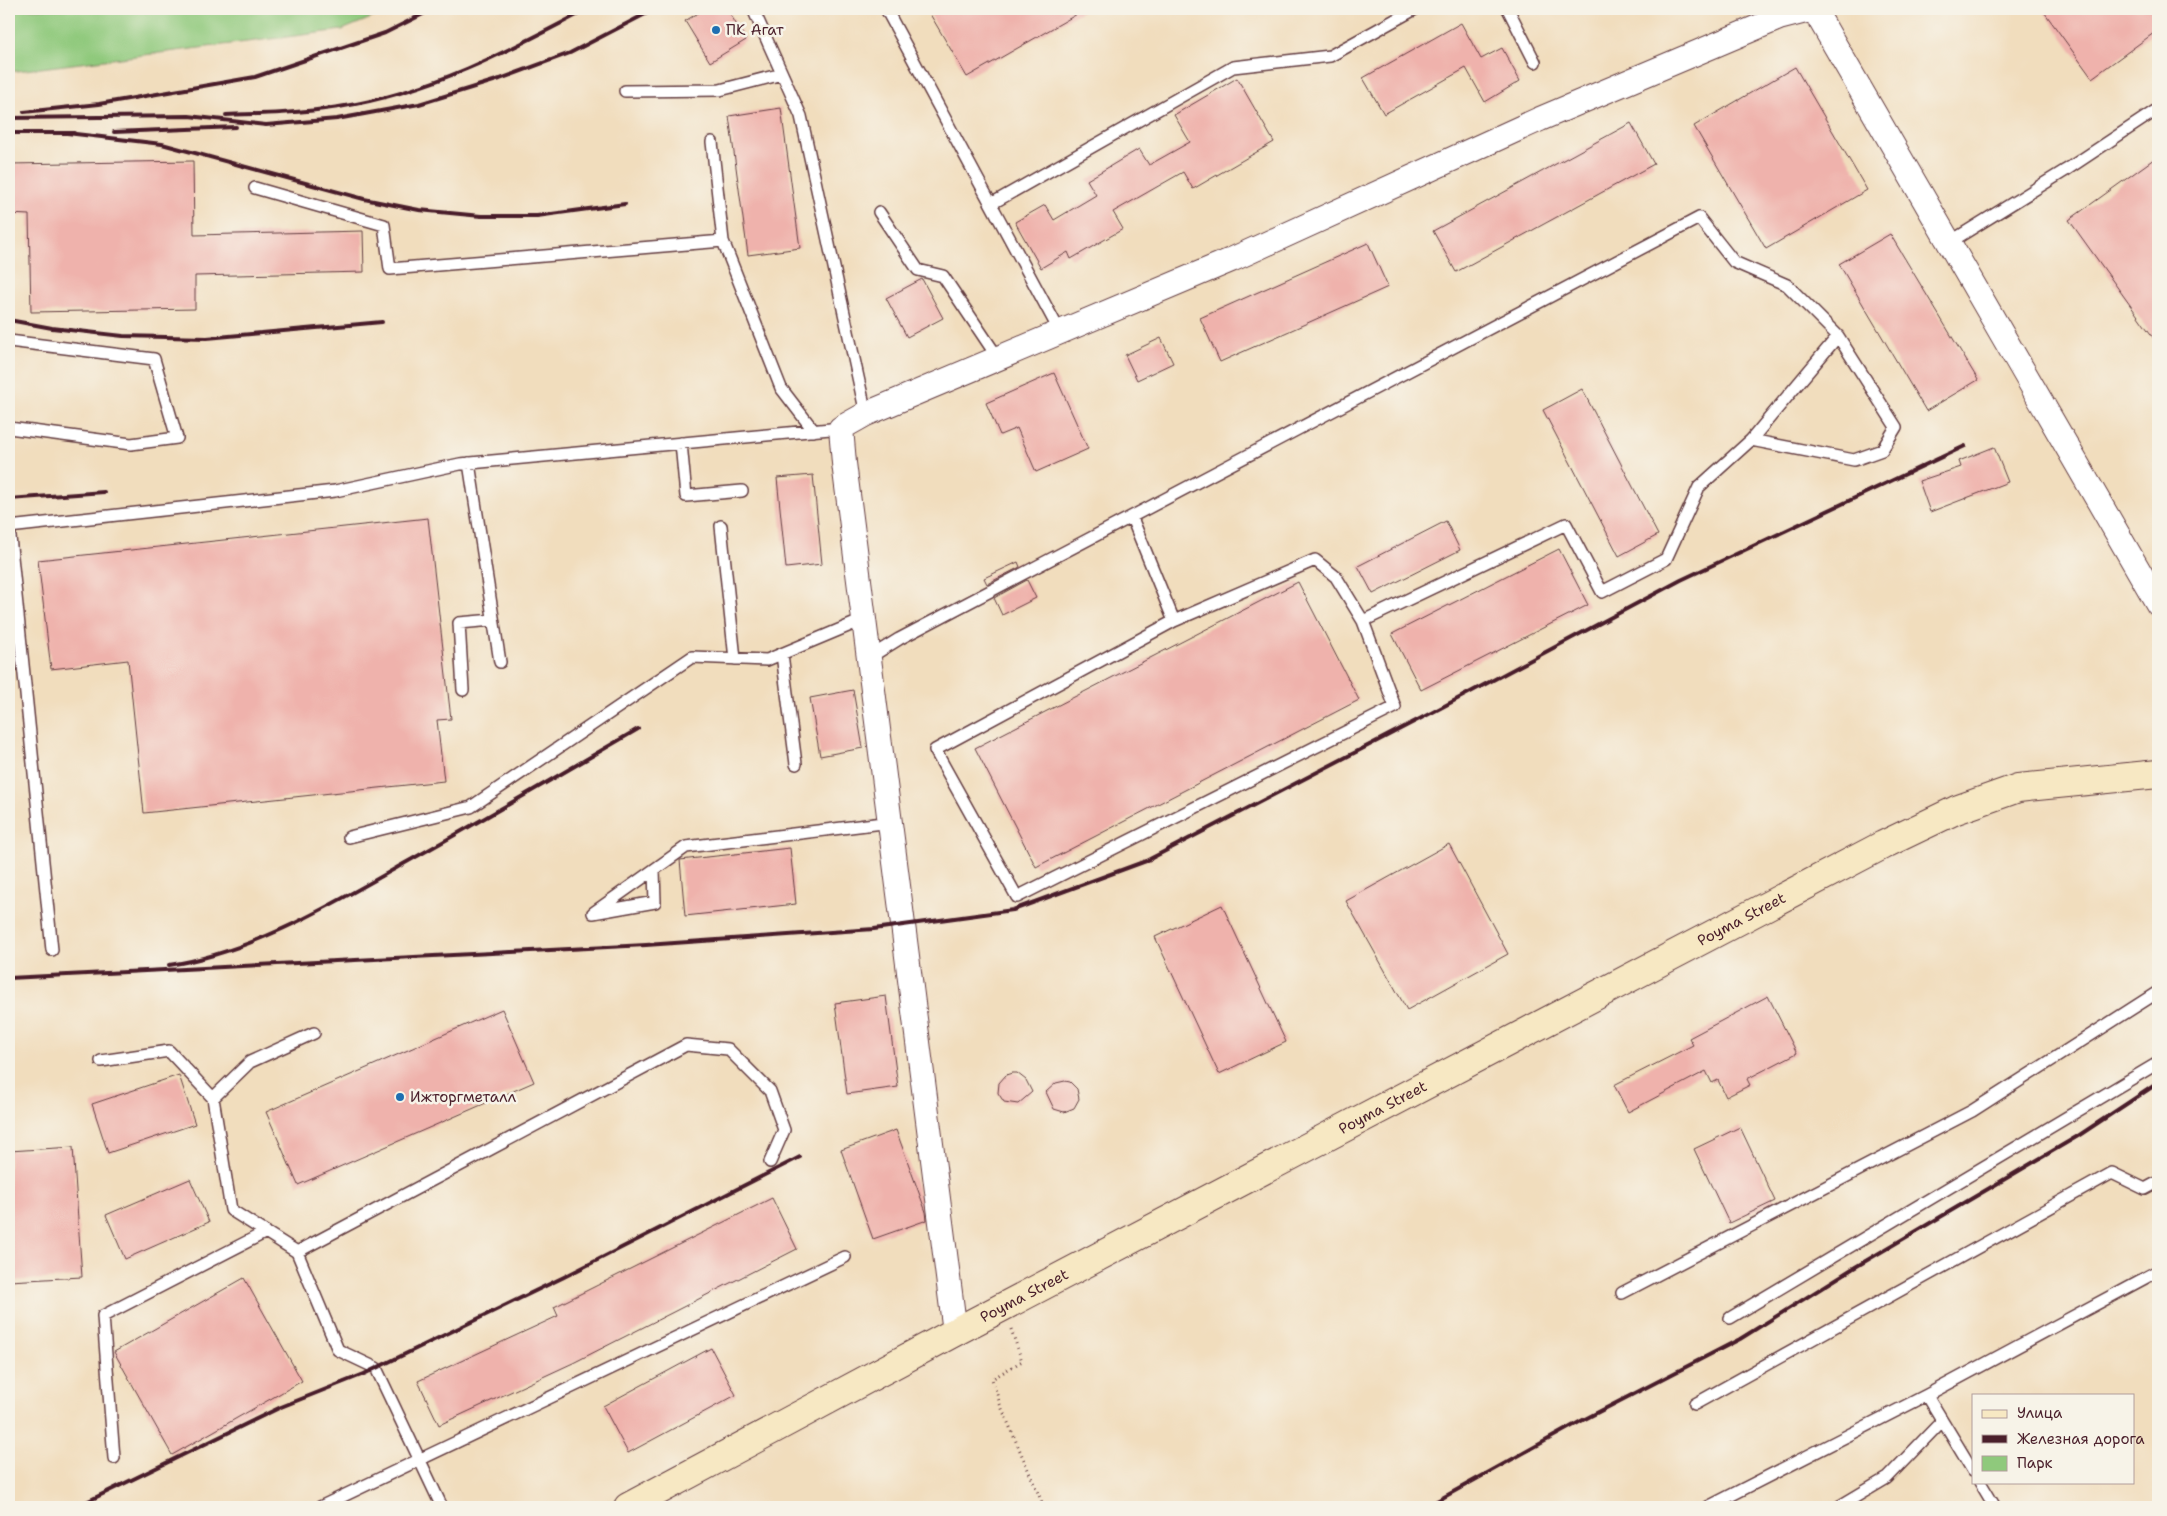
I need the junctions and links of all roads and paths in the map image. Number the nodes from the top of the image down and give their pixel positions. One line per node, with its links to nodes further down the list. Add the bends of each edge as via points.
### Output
1 (753, 9): 7 (lane)
2 (886, 9): 12 (lane)
3 (1415, 9): 12 (lane, via 1330,56 1233,67)
4 (1508, 9): 6 (lane)
5 (1814, 9): 15 (street); 16 (street, via 1779,18 1550,115 1231,260)
6 (1535, 62)
7 (782, 74): 8 (lane, via 720,90); 20 (lane, via 801,116)
8 (626, 91)
9 (2158, 109): 15 (lane)
10 (712, 142): 14 (lane)
11 (255, 188): 14 (lane, via 384,225 390,268)
12 (991, 204): 16 (lane)
13 (879, 212): 19 (lane, via 918,270 943,276)
14 (723, 241): 23 (lane, via 781,388)
15 (1950, 242): 31 (street)
16 (1060, 332): 19 (street)
17 (1838, 336): 24 (lane); 24 (lane, via 1896,427 1882,450 1854,460); 28 (lane, via 1787,285 1734,262 1699,218)
18 (9, 341): 21 (lane, via 154,359 177,438 131,444)
19 (998, 358): 20 (street)
20 (866, 414): 22 (street)
21 (9, 428)
22 (841, 428): 23 (lane); 32 (street)
23 (814, 431): 25 (lane)
24 (1751, 440): 35 (lane, via 1699,487 1666,559 1602,592 1566,524)
25 (681, 443): 26 (lane); 27 (lane, via 686,496)
26 (469, 463): 30 (lane, via 335,491); 33 (lane)
27 (742, 491)
28 (1132, 518): 34 (lane); 37 (lane)
29 (721, 526): 38 (lane)
30 (9, 527): 46 (lane)
31 (2158, 604)
32 (865, 619): 36 (lane); 37 (street)
33 (493, 620): 39 (lane); 40 (lane, via 459,623)
34 (1174, 620): 35 (lane, via 1316,560 1336,577); 35 (lane, via 935,750 1017,897 1395,706)
35 (1363, 621)
36 (782, 654): 38 (lane, via 767,660); 41 (lane)
37 (870, 657): 43 (street)
38 (735, 659): 44 (lane, via 692,657 471,807)
39 (500, 662)
40 (463, 690)
41 (796, 764)
42 (2158, 774): 59 (main road, Poyma Street, via 2018,788 1956,810 1882,845)
43 (890, 822): 45 (lane, via 686,847); 61 (street)
44 (349, 837)
45 (654, 870): 45 (lane, via 638,881 593,913 655,902)
46 (52, 950)
47 (2158, 992): 58 (lane, via 1972,1111)
48 (314, 1033): 51 (lane, via 250,1062)
49 (101, 1060): 51 (lane, via 169,1051)
50 (2158, 1063): 60 (lane)
51 (213, 1098): 54 (lane, via 231,1210)
52 (770, 1162): 55 (lane, via 784,1130 770,1091 728,1049 686,1045)
53 (2158, 1182): 63 (lane, via 2145,1189 2112,1173)
54 (266, 1232): 55 (lane); 65 (lane, via 103,1316)
55 (297, 1252): 66 (lane, via 338,1350 376,1368)
56 (844, 1257): 66 (lane)
57 (2158, 1271): 62 (lane)
58 (1622, 1293)
59 (1003, 1307): 61 (main road, Poyma Street); 73 (path, via 1022,1361 992,1378)
60 (1730, 1318)
61 (955, 1332): 72 (main road, Poyma Street)
62 (1927, 1395): 64 (lane); 74 (lane)
63 (1695, 1404)
64 (1942, 1421): 67 (lane); 69 (lane, via 1887,1478)
65 (114, 1458)
66 (419, 1459): 70 (lane); 71 (lane)
67 (1972, 1469)
68 (1981, 1484): 75 (lane)
69 (1840, 1506)
70 (320, 1507)
71 (442, 1507)
72 (628, 1507)
73 (1044, 1507)
74 (1708, 1507)
75 (1995, 1507)

